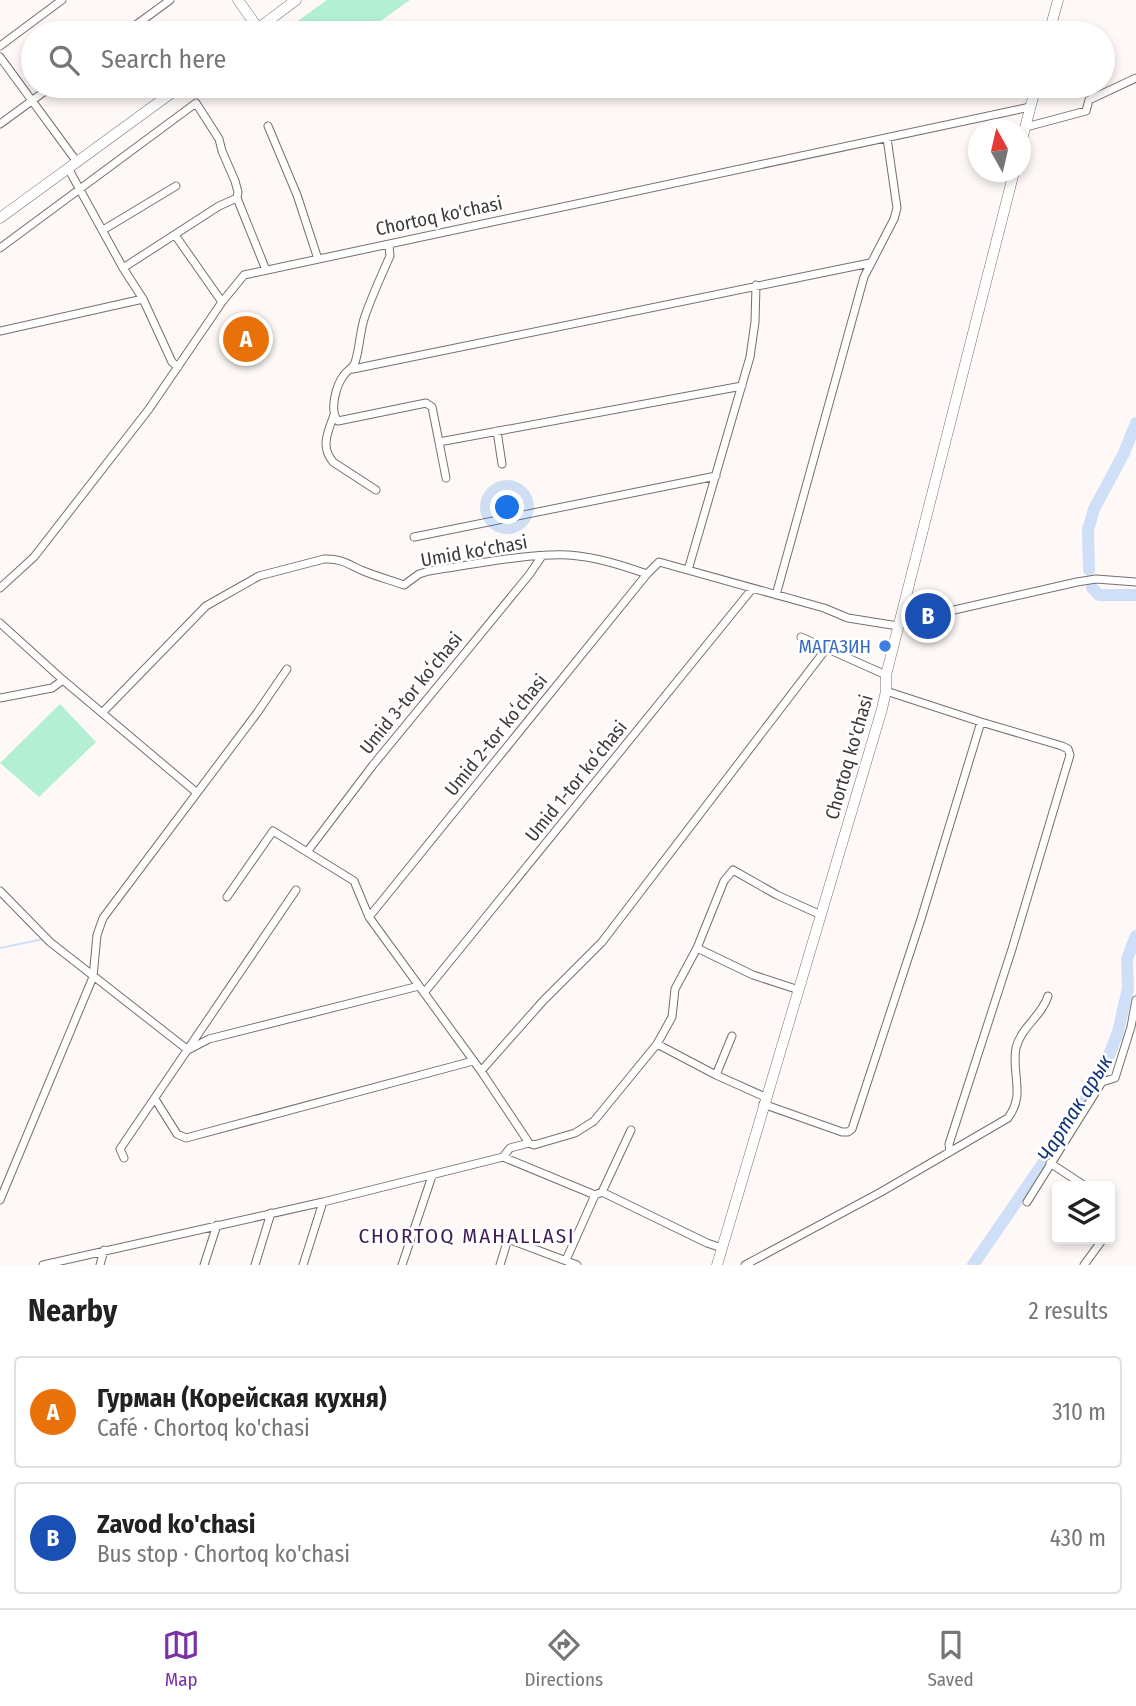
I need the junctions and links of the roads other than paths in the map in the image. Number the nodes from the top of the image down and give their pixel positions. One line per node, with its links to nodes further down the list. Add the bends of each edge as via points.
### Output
1 (62, 0): 6 (street)
2 (170, 0): 7 (street)
3 (238, 0): 8 (street)
4 (296, 0): 9 (street)
5 (1058, 0): 10 (street)
6 (34, 21)
7 (141, 21)
8 (250, 21)
9 (268, 21)
10 (1052, 21)
11 (21, 30): 12 (street)
12 (0, 46)
13 (0, 57): 15 (street)
14 (1136, 78): 16 (street)
15 (21, 85)
16 (1115, 88)
17 (35, 98): 21 (street)
18 (164, 98): 28 (street)
19 (1033, 98): 22 (street)
20 (1093, 98): 26 (street, via 1086,111)
21 (32, 100): 24 (street); 28 (street)
22 (1030, 107): 23 (street); 27 (street, Chortoq ko'chasi)
23 (1028, 119)
24 (0, 124)
25 (268, 126): 38 (street)
26 (1031, 126)
27 (887, 138): 36 (street, Chortoq ko'chasi); 39 (street, via 897,208)
28 (72, 165): 31 (street); 33 (street)
29 (1011, 182): 64 (street, Chortoq ko'chasi)
30 (176, 186): 34 (street)
31 (80, 190): 32 (street, via 196,103 219,139); 34 (street); 37 (street)
32 (237, 198): 35 (street); 41 (street)
33 (0, 218)
34 (103, 230): 40 (street)
35 (175, 235): 40 (street); 44 (street)
36 (389, 245): 38 (street, Chortoq ko'chasi); 47 (street, via 390,256 364,318)
37 (0, 248)
38 (318, 259): 41 (street, Chortoq ko'chasi)
39 (870, 263): 42 (street); 63 (street)
40 (123, 268): 43 (street)
41 (266, 270): 44 (street, Chortoq ko'chasi, via 240,278)
42 (756, 285): 47 (street); 48 (street, via 755,323)
43 (144, 299): 45 (street); 46 (street)
44 (222, 302): 46 (street, Chortoq ko'chasi)
45 (0, 331)
46 (178, 367): 61 (street, Chortoq ko'chasi, via 34,557)
47 (353, 369): 49 (street, via 342,378)
48 (742, 386): 50 (street); 53 (street)
49 (334, 415): 51 (street, via 341,421 426,402 432,407); 55 (street, via 325,441 328,456)
50 (497, 431): 51 (street); 52 (street)
51 (439, 442): 54 (street)
52 (502, 464)
53 (716, 476): 56 (street); 58 (street)
54 (446, 478)
55 (376, 490)
56 (414, 537)
57 (542, 556): 59 (street, Umid ko‘chasi, via 605,560); 74 (street, Umid ko‘chasi, via 429,571 404,585 335,558 259,576 206,606); 77 (street, Umid 3-tor koʻchasi)
58 (688, 570): 59 (street, via 658,562); 62 (street)
59 (647, 574): 82 (street, Umid 2-tor koʻchasi)
60 (1136, 582): 64 (street, via 1096,579 929,615)
61 (0, 588)
62 (752, 589): 63 (street); 86 (street, Umid 1-tor koʻchasi)
63 (776, 594): 66 (street, via 848,618)
64 (902, 611): 66 (street, Chortoq ko'chasi)
65 (0, 623): 71 (street)
66 (898, 626): 70 (street, Chortoq ko'chasi)
67 (801, 637): 68 (street)
68 (826, 649): 70 (street); 93 (street, via 602,942)
69 (287, 668): 76 (street)
70 (886, 675): 72 (street, Chortoq ko'chasi)
71 (62, 680): 73 (street, via 52,688); 74 (street)
72 (886, 691): 75 (street); 81 (street, Chortoq ko'chasi)
73 (0, 698)
74 (102, 713): 76 (street)
75 (981, 722): 96 (street, via 852,1129 842,1132); 99 (street, via 1062,746 1070,755)
76 (196, 792): 84 (street, via 103,918)
77 (307, 852): 80 (street, via 272,831); 82 (street, via 354,881)
78 (296, 890): 91 (street)
79 (0, 891): 84 (street)
80 (227, 897)
81 (821, 915): 83 (street, via 733,870 724,881); 85 (street, Chortoq ko'chasi)
82 (369, 917): 86 (street)
83 (697, 948): 85 (street, via 753,975); 90 (street, via 675,989 672,1017)
84 (93, 977): 91 (street); 106 (street)
85 (799, 989): 96 (street, Chortoq ko'chasi)
86 (422, 990): 91 (street, via 209,1039); 92 (street)
87 (1048, 996): 99 (street, via 1016,1049 1018,1097 1014,1110)
88 (1136, 1000): 102 (street, via 1115,1078 1102,1082)
89 (732, 1036): 94 (street)
90 (657, 1044): 94 (street); 98 (street, via 594,1121 566,1137)
91 (188, 1050): 95 (street)
92 (473, 1061): 93 (street); 95 (street, via 186,1138 177,1134)
93 (481, 1071): 98 (street)
94 (716, 1075): 96 (street)
95 (155, 1099): 101 (street, via 120,1149)
96 (764, 1101): 112 (street, Chortoq ko'chasi)
97 (631, 1130): 105 (street)
98 (529, 1143): 100 (street, via 510,1148)
99 (950, 1152): 124 (street)
100 (503, 1157): 103 (street); 105 (street)
101 (124, 1158)
102 (1050, 1163): 104 (street); 108 (street)
103 (432, 1176): 107 (street); 120 (street)
104 (1077, 1181)
105 (598, 1193): 112 (street); 114 (street)
106 (0, 1200)
107 (323, 1202): 109 (street); 119 (street)
108 (1027, 1202)
109 (271, 1213): 110 (street); 118 (street)
110 (217, 1225): 113 (street); 117 (street)
111 (1099, 1244): 125 (street)
112 (722, 1248): 123 (street, Chortoq ko'chasi)
113 (104, 1250): 115 (street); 116 (street)
114 (566, 1260): 121 (street, via 508,1239); 122 (street)
115 (43, 1265)
116 (100, 1265)
117 (204, 1265)
118 (255, 1265)
119 (303, 1265)
120 (402, 1265)
121 (500, 1265)
122 (577, 1265)
123 (717, 1265)
124 (745, 1265)
125 (1084, 1265)

